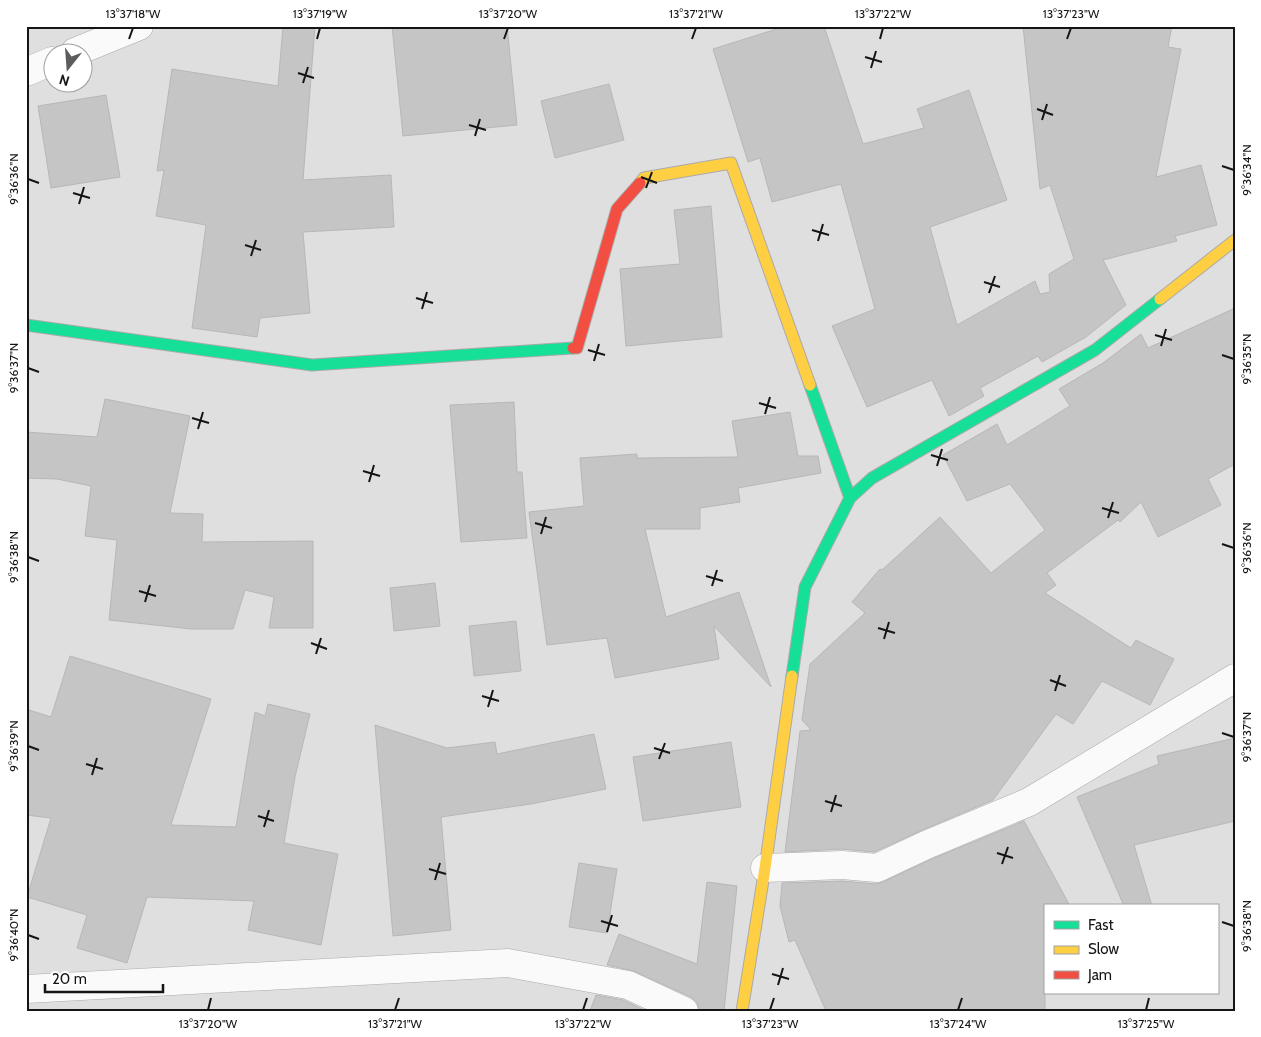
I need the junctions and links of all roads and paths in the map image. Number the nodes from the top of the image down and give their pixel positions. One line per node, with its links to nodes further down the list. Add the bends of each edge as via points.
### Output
1 (139, 26): 2 (street)
2 (92, 45)
3 (42, 66): 4 (street)
4 (26, 72)
5 (1235, 240): 7 (street, via 1095,350 872,478)
6 (26, 326): 7 (street, via 312,365 577,348 617,210 644,178 731,163)
7 (850, 498): 9 (street, via 805,587)
8 (1235, 678): 9 (street, via 1029,802 878,868 842,865)
9 (766, 868): 12 (street)
10 (26, 989): 11 (street, via 508,963 628,985)
11 (684, 1011)
12 (742, 1011)

